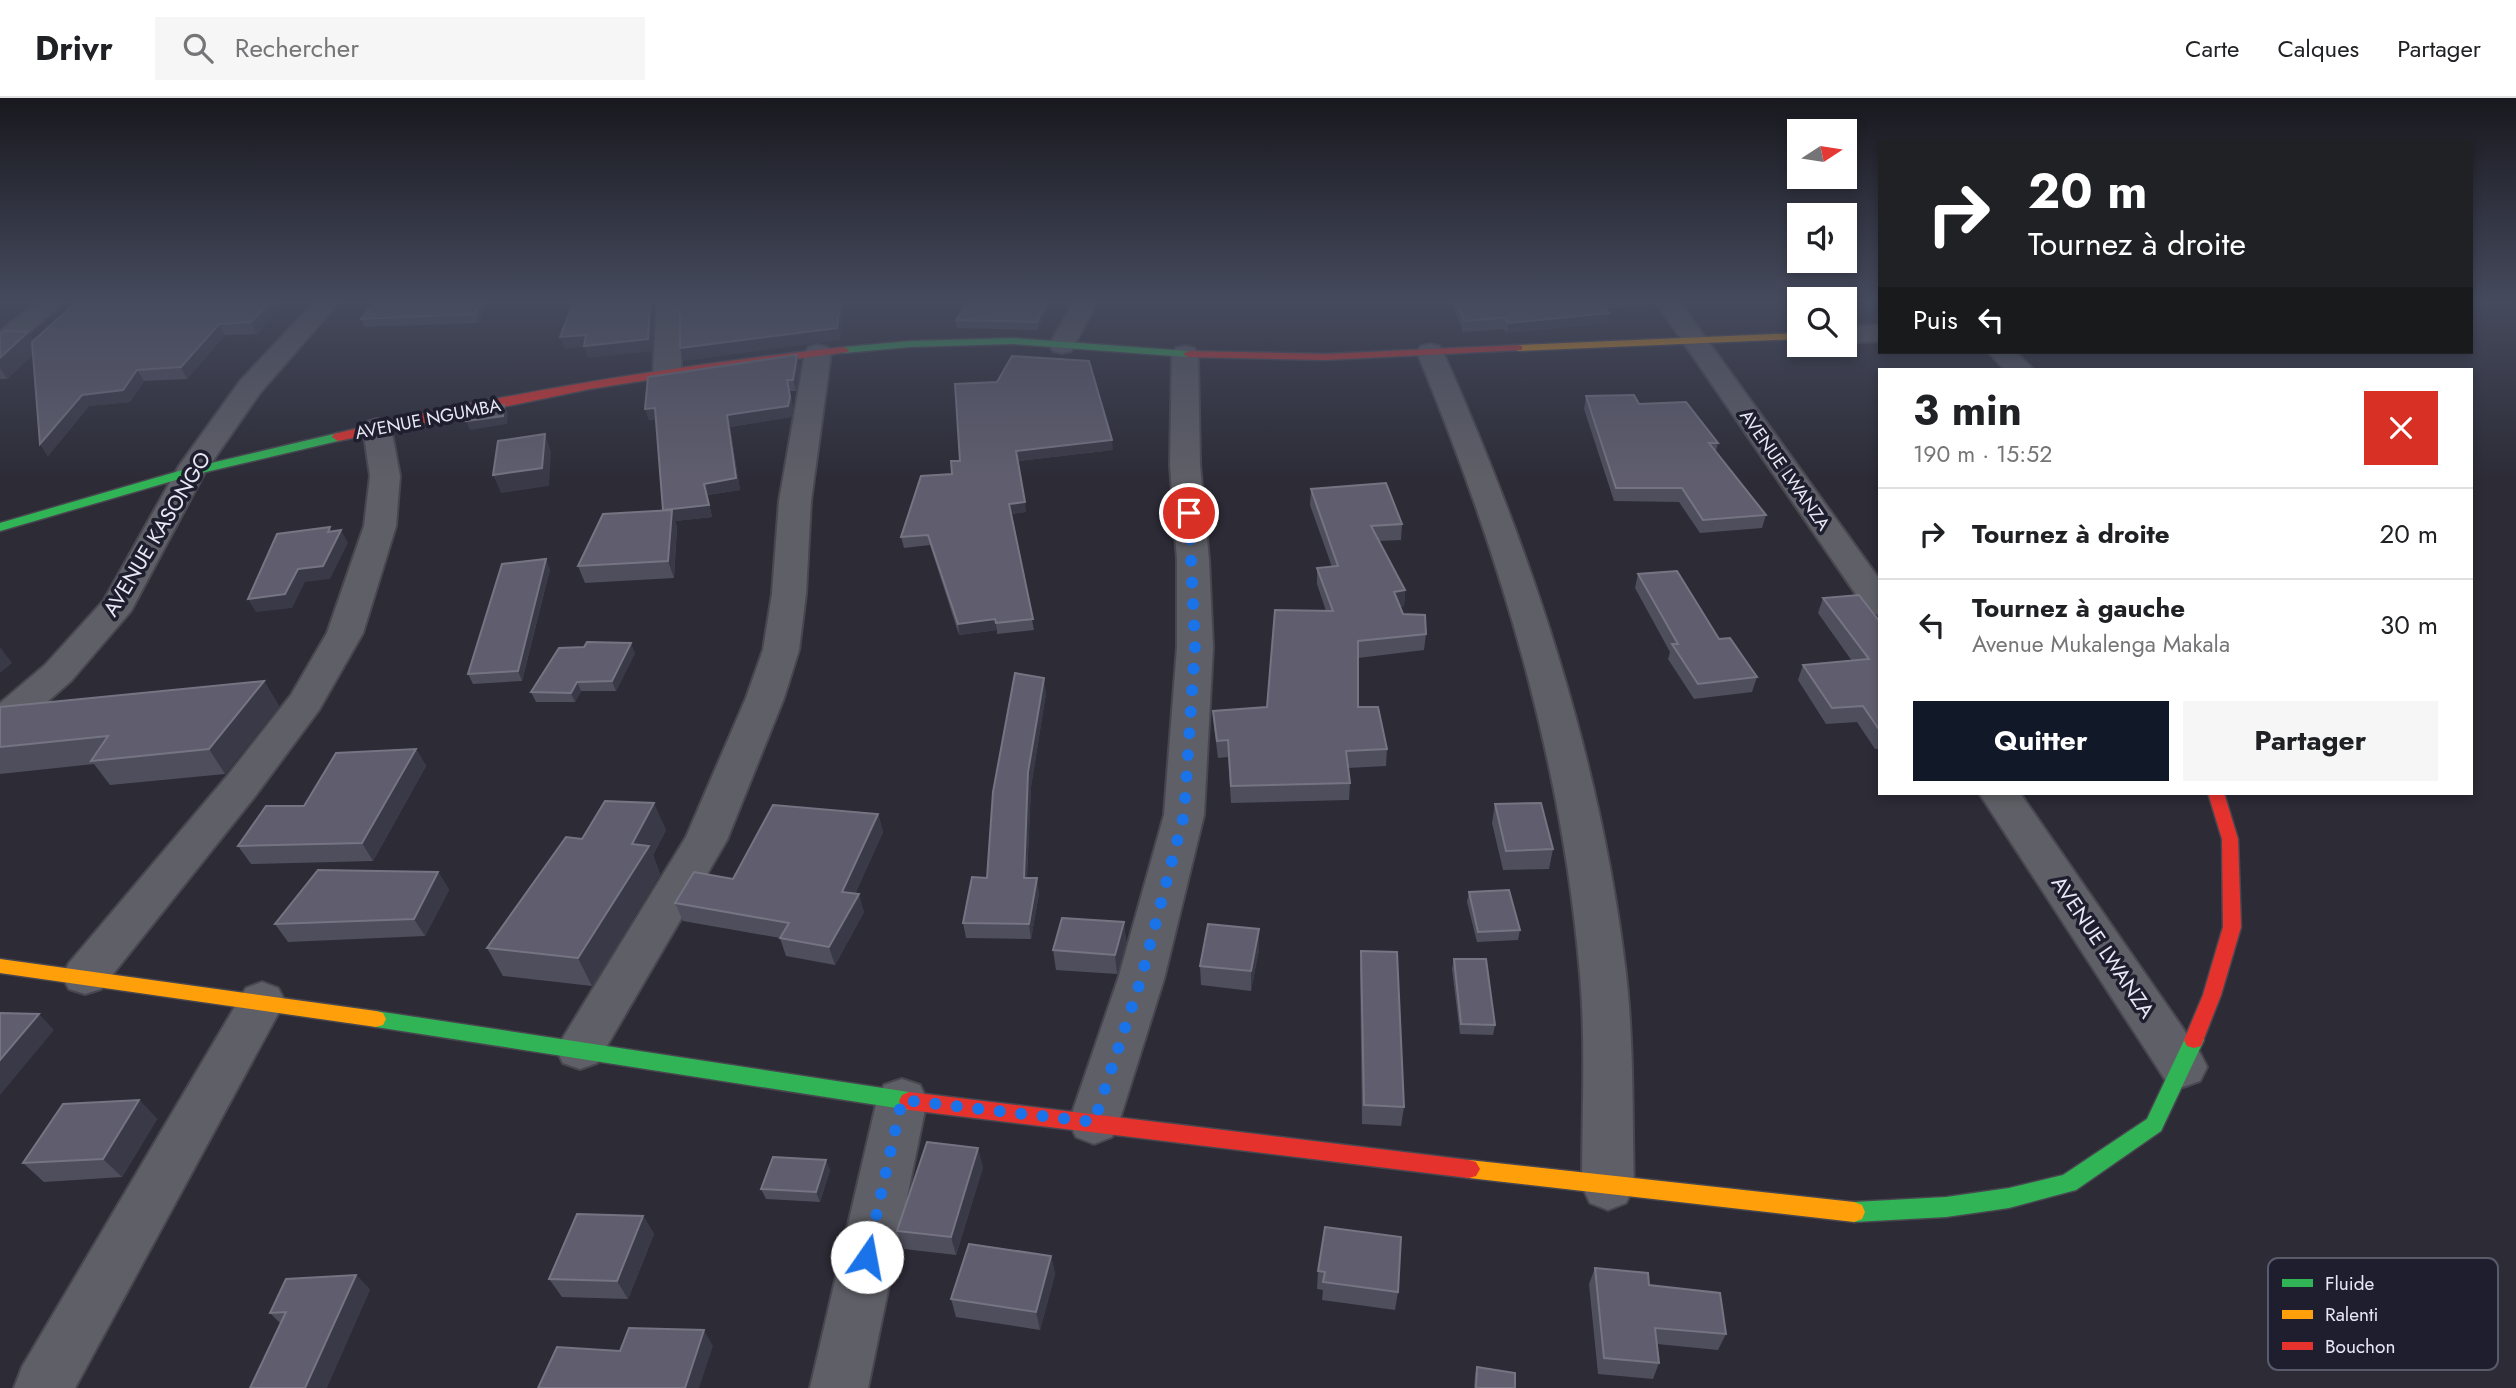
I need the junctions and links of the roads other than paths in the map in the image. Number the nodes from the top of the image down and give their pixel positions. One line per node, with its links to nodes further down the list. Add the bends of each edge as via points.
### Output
1 (273, 361): 10 (street, AVENUE KASONGO)
2 (667, 361): 8 (street)
3 (759, 361): 8 (street, AVENUE NGUMBA)
4 (817, 361): 19 (street, via 795,501 781,650 765,698 706,840)
5 (1185, 361): 22 (street, via 1185,465 1195,647 1184,815 1141,979)
6 (1434, 361): 23 (street, via 1468,439 1548,676 1583,838 1604,988)
7 (1710, 361): 12 (street, AVENUE LWANZA)
8 (667, 374): 9 (street, AVENUE NGUMBA)
9 (377, 428): 10 (street, AVENUE NGUMBA); 17 (street, via 385,476 380,526 345,633 306,701)
10 (190, 472): 11 (street, AVENUE NGUMBA); 13 (street, AVENUE KASONGO, via 120,604 58,674)
11 (0, 527)
12 (1878, 602)
13 (0, 723)
14 (2000, 795): 20 (street, AVENUE LWANZA)
15 (2217, 795): 20 (street, via 2230,839 2232,927 2212,995)
16 (0, 966): 17 (street)
17 (85, 976): 18 (street)
18 (262, 1001): 19 (street); 24 (street)
19 (580, 1049): 21 (street)
20 (2183, 1067): 23 (street, via 2154,1125 2068,1182 2009,1198 1861,1213)
21 (902, 1100): 22 (street); 25 (street)
22 (1094, 1122): 23 (street)
23 (1608, 1186)
24 (43, 1388)
25 (839, 1388)

